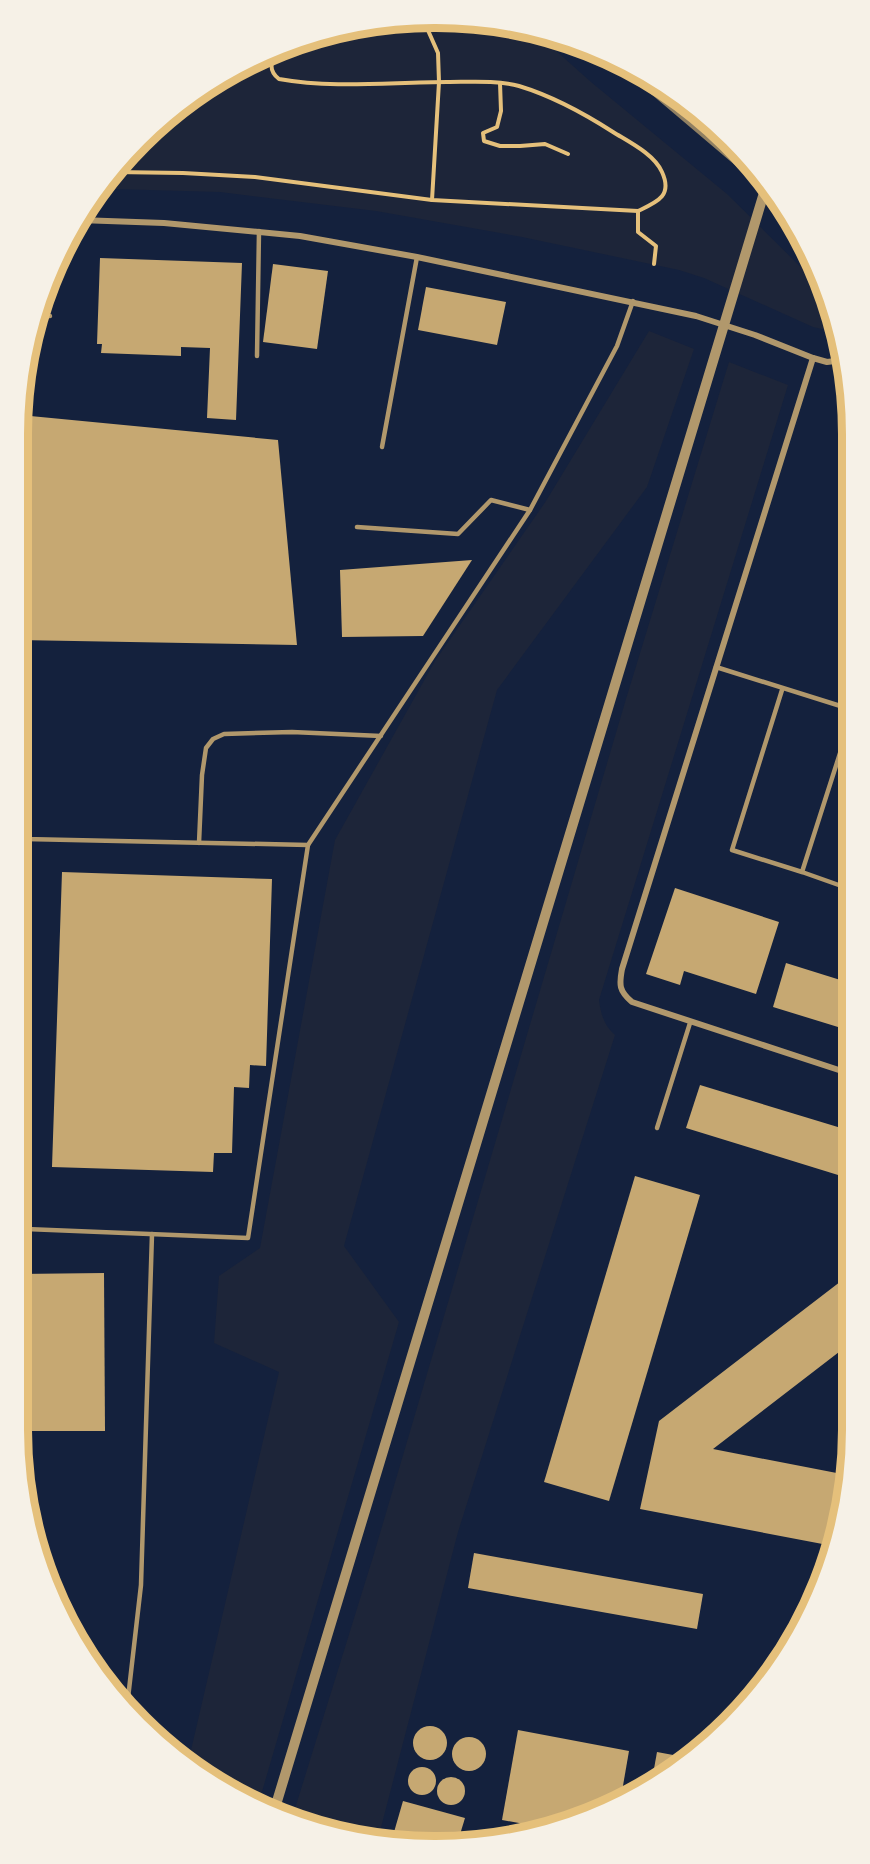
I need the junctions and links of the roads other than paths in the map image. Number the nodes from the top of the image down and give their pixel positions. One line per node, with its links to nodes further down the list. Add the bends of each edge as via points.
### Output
1 (763, 196): 30 (street)
2 (90, 220): 3 (street)
3 (259, 231): 4 (street); 8 (lane)
4 (417, 257): 5 (street); 11 (lane)
5 (633, 301): 9 (street, via 696,315); 12 (lane, via 617,346)
6 (46, 316): 7 (lane)
7 (50, 316)
8 (257, 356)
9 (813, 358): 10 (street); 14 (street)
10 (835, 361)
11 (382, 447)
12 (530, 510): 13 (lane, via 491,500 458,534); 17 (lane)
13 (357, 527)
14 (716, 667): 15 (lane); 24 (street, via 619,983 623,995 632,1002)
15 (782, 690): 16 (lane); 22 (lane, via 732,850)
16 (842, 708)
17 (381, 736): 20 (lane, via 292,732 224,734 213,739 206,748 202,775); 21 (lane)
18 (842, 747): 22 (lane)
19 (28, 839): 20 (lane)
20 (199, 843): 21 (lane)
21 (308, 845): 28 (lane, via 248,1238)
22 (802, 872): 23 (lane)
23 (842, 886)
24 (690, 1023): 25 (street); 26 (lane)
25 (842, 1071)
26 (657, 1128)
27 (28, 1229): 28 (lane)
28 (152, 1234): 29 (lane, via 141,1585)
29 (128, 1696)
30 (276, 1804)

